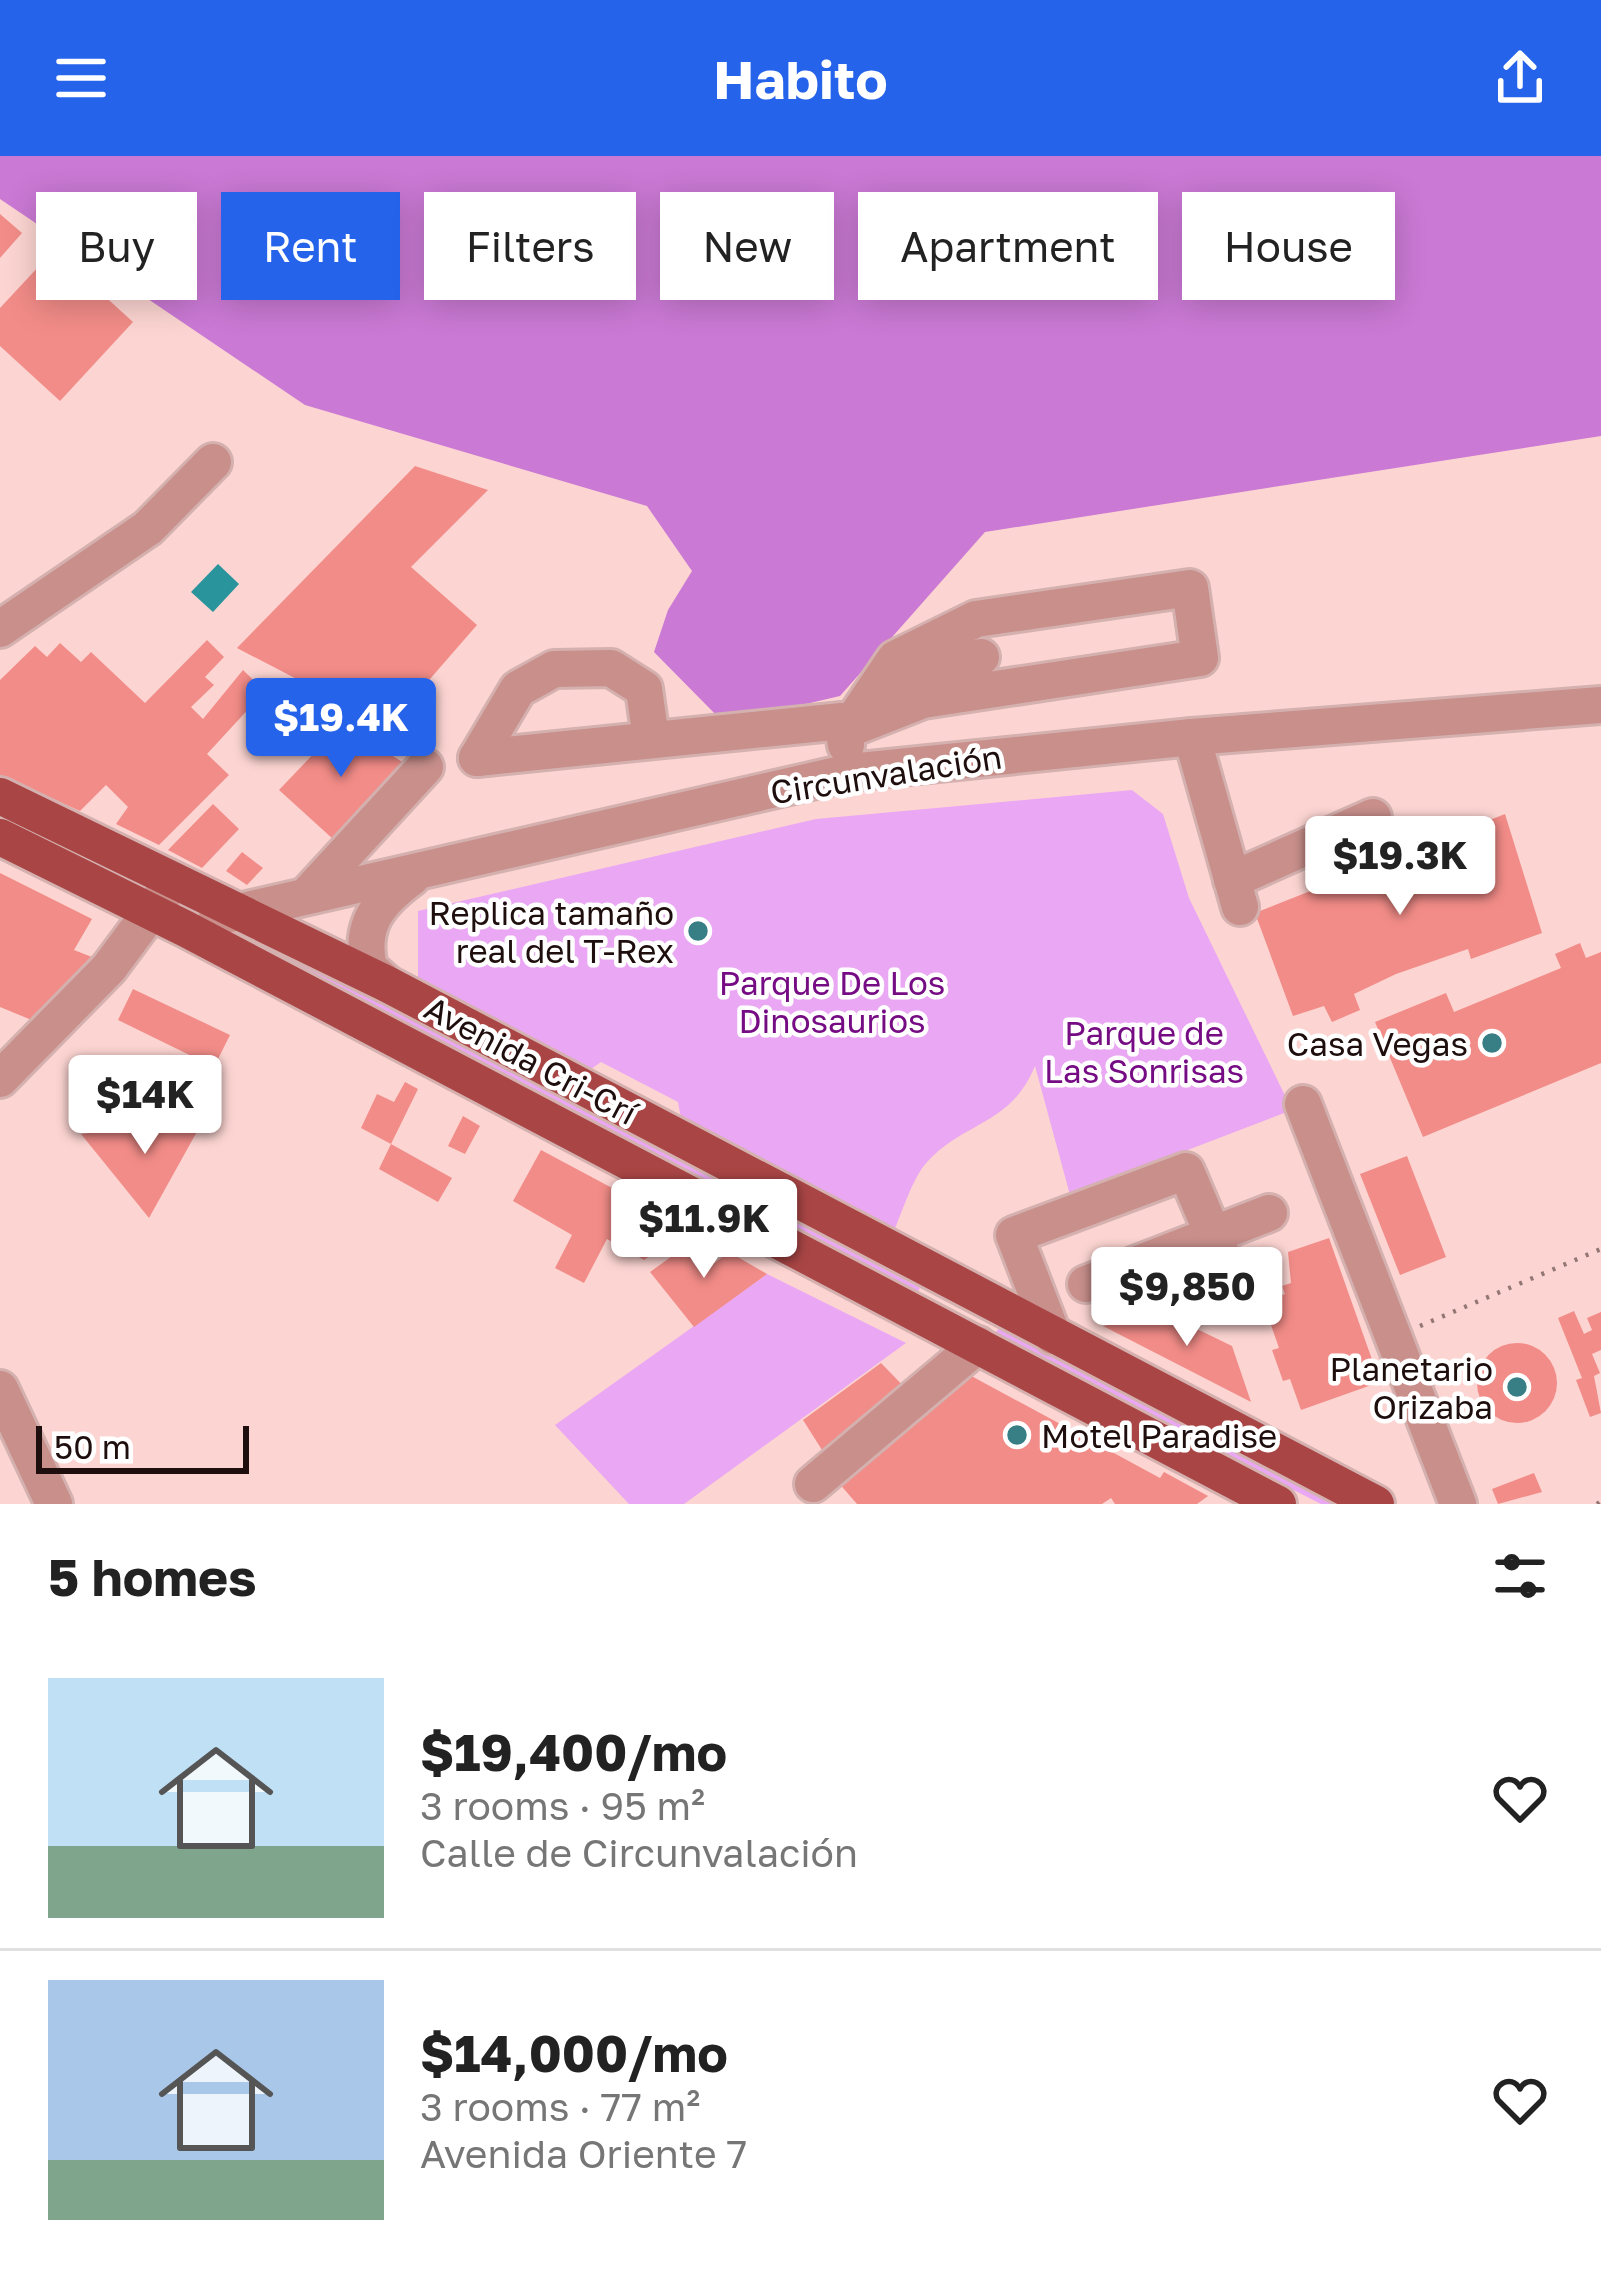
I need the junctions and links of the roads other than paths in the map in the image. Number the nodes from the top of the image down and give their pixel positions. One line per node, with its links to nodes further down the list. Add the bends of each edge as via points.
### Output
1 (213, 462): 3 (street, via 148,528)
2 (976, 619): 4 (street); 4 (street, via 1190,588 1200,658); 6 (street, via 895,659)
3 (0, 629)
4 (983, 673): 6 (street)
5 (1601, 705): 7 (street, Circunvalación)
6 (847, 724): 8 (street); 10 (street)
7 (1192, 736): 10 (street, Circunvalación); 12 (street, via 1236,894)
8 (651, 740)
9 (424, 767): 15 (street)
10 (850, 772): 14 (street, Circunvalación)
11 (0, 796): 16 (main road, Avenida Cri-Crí)
12 (1373, 817)
13 (0, 837): 16 (main road, Avenida Cri-Crí)
14 (417, 873): 15 (street, Circunvalación); 18 (street, via 380,902 366,933 369,968)
15 (309, 893): 17 (street, Circunvalación)
16 (170, 908): 17 (main road, Avenida Cri-Crí); 19 (street); 26 (main road, Avenida Cri-Crí)
17 (234, 911): 18 (main road, Avenida Cri-Crí)
18 (387, 984): 25 (main road, Avenida Cri-Crí)
19 (0, 1079)
20 (1303, 1104): 34 (street)
21 (1269, 1213): 22 (street)
22 (1213, 1235): 23 (street); 24 (street); 27 (street, via 1186,1171 1014,1235)
23 (1231, 1277)
24 (1086, 1284)
25 (956, 1286): 26 (main road); 27 (main road, Avenida Cri-Crí)
26 (935, 1322): 28 (main road, Avenida Cri-Crí)
27 (1052, 1336): 33 (main road, Avenida Cri-Crí)
28 (978, 1346): 30 (street); 32 (main road, Avenida Cri-Crí)
29 (0, 1389): 31 (street)
30 (813, 1484)
31 (54, 1504)
32 (1279, 1504)
33 (1376, 1504)
34 (1458, 1504)

